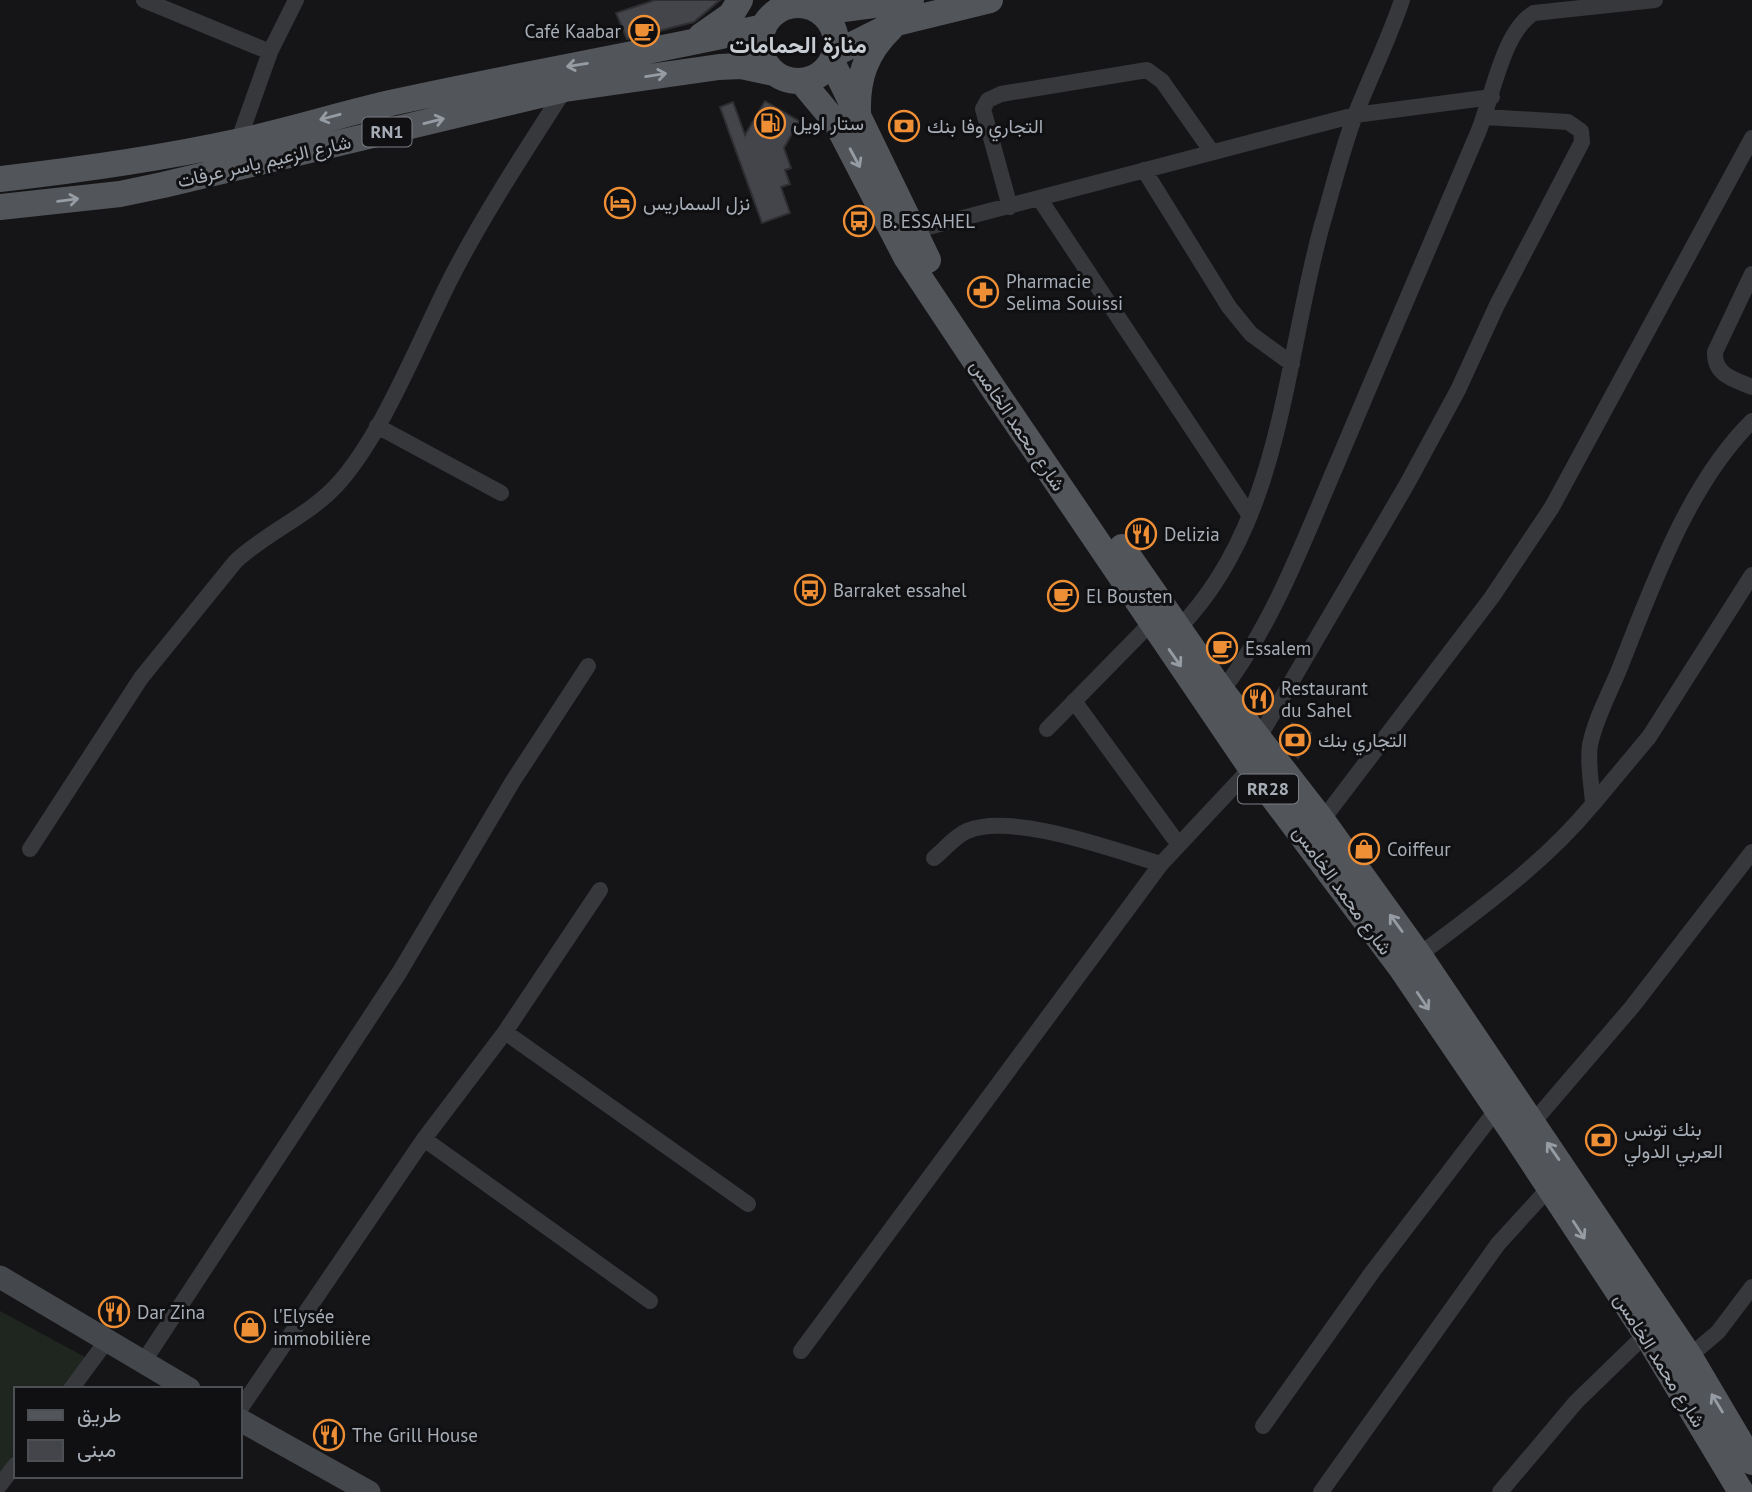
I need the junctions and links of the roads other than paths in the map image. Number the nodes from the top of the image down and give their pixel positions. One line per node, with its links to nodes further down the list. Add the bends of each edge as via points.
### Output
1 (144, 0): 12 (street)
2 (296, 0): 12 (street)
3 (740, 0): 11 (main road, via 731,15 709,33)
4 (911, 0): 8 (main road, RN1)
5 (990, 0): 10 (main road)
6 (1402, 0): 18 (street)
7 (1656, 0): 17 (street, via 1549,9 1522,19 1511,36)
8 (811, 6): 9 (main road, RN1, via 796,5); 13 (main road, via 834,30)
9 (768, 14): 11 (main road, شارع الزعيم ياسر عرفات / RN1); 14 (main road, via 761,52)
10 (896, 23): 13 (main road); 20 (main road, via 863,65 857,91)
11 (683, 45): 22 (main road, شارع الزعيم ياسر عرفات / RN1, one-way to 22, via 385,104)
12 (270, 52): 22 (street)
13 (834, 57): 15 (main road, via 825,72); 20 (main road, شارع محمد الخامس / RR28)
14 (774, 73): 15 (main road, RN1); 16 (main road, شارع الزعيم ياسر عرفات / RN1, one-way to 14, via 719,66)
15 (802, 82): 38 (main road, شارع محمد الخامس / RR28, one-way to 38, via 837,124 906,257)
16 (565, 89): 28 (main road, شارع الزعيم ياسر عرفات / RN1, one-way to 16, via 163,186); 34 (street, via 453,273)
17 (1492, 97): 18 (street); 19 (street)
18 (1355, 115): 23 (street); 31 (street, via 1306,286)
19 (1485, 117): 41 (street, via 1282,590 1254,646); 44 (street, via 1568,121 1581,131 1582,142 1407,484)
20 (859, 118): 29 (main road, شارع محمد الخامس / RR28)
21 (1752, 138): 47 (street, via 1552,508 1492,597)
22 (238, 142): 25 (main road, شارع الزعيم ياسر عرفات / RN1, via 139,161)
23 (1212, 152): 24 (street); 27 (street, via 1162,81 1147,70 1001,94 988,100 984,109)
24 (1144, 170): 26 (street); 31 (street, via 1229,307 1251,334)
25 (0, 179)
26 (1039, 198): 27 (street); 36 (street)
27 (1010, 207): 29 (street)
28 (2, 213)
29 (914, 231): 39 (main road, شارع محمد الخامس / RR28, via 939,282)
30 (1752, 274): 32 (street, via 1714,361 1726,376)
31 (1292, 365): 36 (street)
32 (1752, 387)
33 (1752, 421): 46 (street, via 1700,487 1636,628 1592,736 1589,759)
34 (377, 426): 35 (street); 49 (street, via 337,485 235,562 141,678)
35 (501, 493)
36 (1250, 516): 39 (street, via 1211,592)
37 (1752, 575): 46 (street, via 1649,737)
38 (1151, 623): 42 (street); 45 (main road, شارع محمد الخامس / RR28, one-way to 45)
39 (1178, 629): 41 (main road, شارع محمد الخامس / RR28)
40 (588, 666): 67 (street, via 498,805 399,973)
41 (1222, 691): 44 (main road, شارع محمد الخامس / RR28)
42 (1074, 701): 43 (street); 48 (street)
43 (1047, 729)
44 (1258, 738): 47 (main road, شارع محمد الخامس / RR28)
45 (1251, 768): 47 (main road, شارع محمد الخامس / RR28); 48 (street)
46 (1594, 804): 54 (street, via 1537,864)
47 (1314, 830): 54 (main road, شارع محمد الخامس / RR28)
48 (1179, 845): 52 (street)
49 (30, 849)
50 (1752, 852): 57 (street, via 1632,1007)
51 (934, 858): 52 (street, via 963,832 996,825 1037,830)
52 (1161, 864): 66 (street)
53 (600, 890): 55 (street)
54 (1410, 962): 56 (main road, شارع محمد الخامس / RR28, one-way to 56); 57 (main road, شارع محمد الخامس / RR28)
55 (505, 1032): 58 (street); 60 (street)
56 (1497, 1109): 57 (main road, شارع محمد الخامس / RR28); 73 (street, via 1373,1271)
57 (1526, 1131): 59 (main road, شارع محمد الخامس / RR28); 68 (main road, شارع محمد الخامس / RR28, one-way to 57)
58 (424, 1139): 63 (street); 71 (street)
59 (1550, 1187): 64 (main road, شارع محمد الخامس / RR28, one-way to 64); 78 (street, via 1498,1244)
60 (748, 1204)
61 (0, 1277): 65 (main road)
62 (1752, 1287): 68 (street, via 1728,1321)
63 (650, 1301)
64 (1646, 1334): 68 (main road, شارع محمد الخامس / RR28); 79 (street, via 1576,1402)
65 (108, 1339): 67 (main road); 69 (street)
66 (801, 1351)
67 (145, 1362): 70 (main road)
68 (1679, 1364): 74 (main road, شارع محمد الخامس / RR28, one-way to 68); 80 (main road, شارع محمد الخامس / RR28)
69 (72, 1387)
70 (186, 1387)
71 (242, 1406)
72 (242, 1421): 77 (main road)
73 (1264, 1426)
74 (1752, 1462)
75 (14, 1467): 76 (street)
76 (0, 1485)
77 (369, 1492)
78 (1321, 1492)
79 (1500, 1492)
80 (1741, 1492)

